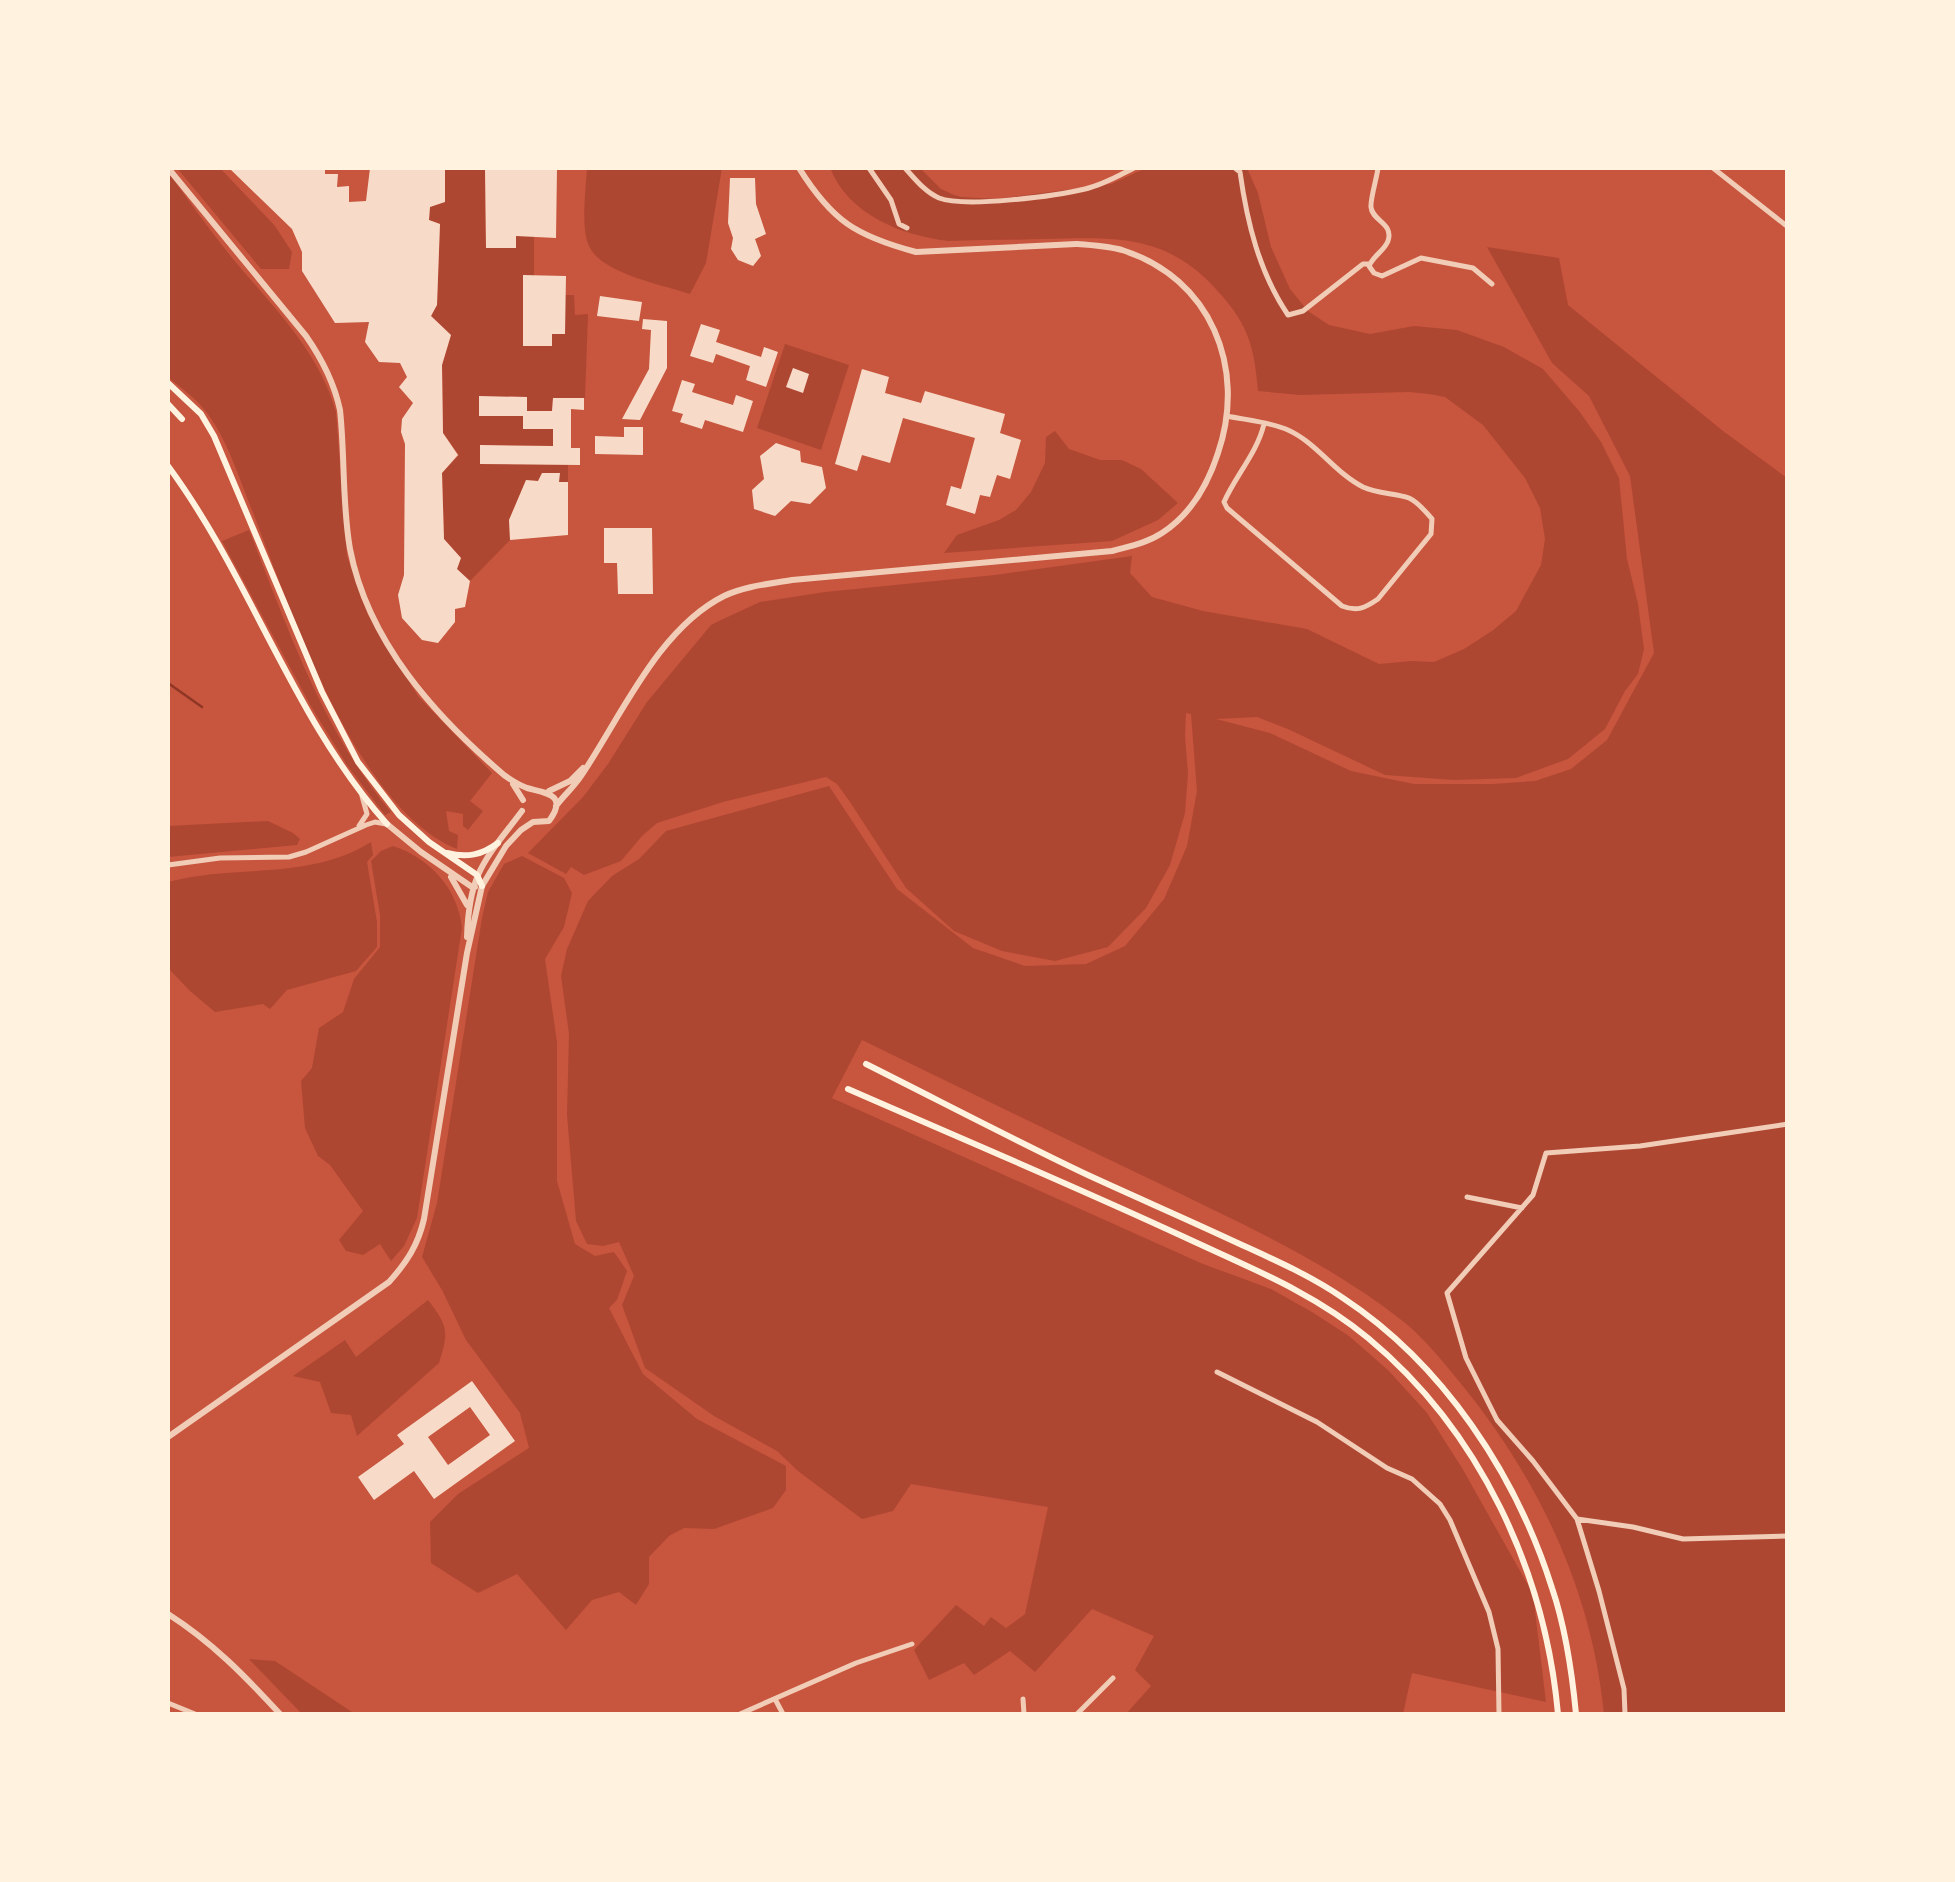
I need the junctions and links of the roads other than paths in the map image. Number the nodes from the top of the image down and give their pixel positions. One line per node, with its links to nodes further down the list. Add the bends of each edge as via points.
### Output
1 (168, 168): 20 (street, via 324,364 340,410 349,538 367,602 424,698)
2 (800, 168): 15 (street, via 834,214 877,240 916,252 1076,244 1122,250 1156,266 1189,294 1216,331 1229,378)
3 (869, 168): 10 (street)
4 (905, 168): 5 (street, via 936,197 956,202 1084,190)
5 (1134, 168)
6 (1235, 168): 11 (street, via 1262,268 1288,315 1304,311)
7 (1378, 168): 11 (street, via 1370,206 1389,237)
8 (1713, 168): 9 (street)
9 (1788, 227)
10 (907, 228)
11 (1370, 264): 12 (street, via 1382,276 1421,258 1473,268)
12 (1492, 284)
13 (168, 384): 31 (main road, via 214,436 315,678 358,762 399,815)
14 (168, 404): 16 (main road)
15 (1227, 416): 17 (street); 19 (street, via 1200,492 1184,514 1141,544 792,580 720,598 662,650)
16 (182, 419)
17 (1264, 424): 17 (street, via 1300,437 1363,486 1410,498 1432,520 1431,534 1369,606 1342,606 1224,502)
18 (168, 466): 21 (main road)
19 (591, 759): 23 (street); 25 (street)
20 (504, 775): 22 (street); 24 (street)
21 (359, 790): 28 (main road); 29 (street, via 367,814)
22 (536, 790): 23 (street); 24 (street)
23 (547, 792): 25 (street)
24 (523, 800): 26 (street)
25 (556, 806): 27 (street, via 548,820)
26 (522, 811): 27 (street); 30 (street)
27 (533, 822): 35 (street, via 506,846)
28 (388, 824): 29 (street); 33 (street)
29 (354, 832): 32 (street, via 289,858)
30 (498, 843): 31 (main road, via 471,856); 34 (street)
31 (441, 851): 34 (main road)
32 (168, 865)
33 (448, 872): 36 (street); 37 (street)
34 (476, 875): 35 (main road); 36 (street)
35 (482, 886): 36 (street); 38 (street)
36 (472, 888): 37 (street)
37 (468, 910): 38 (street)
38 (467, 954): 45 (street, via 424,1219 408,1261 370,1296)
39 (866, 1064): 62 (main road, via 1289,1266 1380,1325 1468,1421 1513,1494 1554,1591)
40 (848, 1090): 61 (main road, via 1281,1282 1369,1338 1454,1431 1498,1502 1537,1596)
41 (1788, 1124): 43 (street, via 1546,1153 1533,1196)
42 (1467, 1197): 43 (street)
43 (1522, 1208): 46 (street, via 1447,1293 1466,1358 1497,1420)
44 (1217, 1372): 60 (street, via 1317,1422 1412,1479 1440,1504 1489,1612 1498,1650)
45 (168, 1437)
46 (1576, 1520): 47 (street, via 1683,1539); 63 (street, via 1620,1673)
47 (1788, 1536)
48 (168, 1614): 55 (street, via 222,1654)
49 (912, 1644): 51 (street)
50 (1113, 1678): 59 (street)
51 (774, 1698): 56 (street); 57 (street)
52 (1022, 1698): 58 (street)
53 (168, 1703): 54 (street)
54 (196, 1714)
55 (280, 1714)
56 (740, 1714)
57 (783, 1714)
58 (1024, 1714)
59 (1077, 1714)
60 (1499, 1714)
61 (1558, 1714)
62 (1576, 1714)
63 (1625, 1714)

